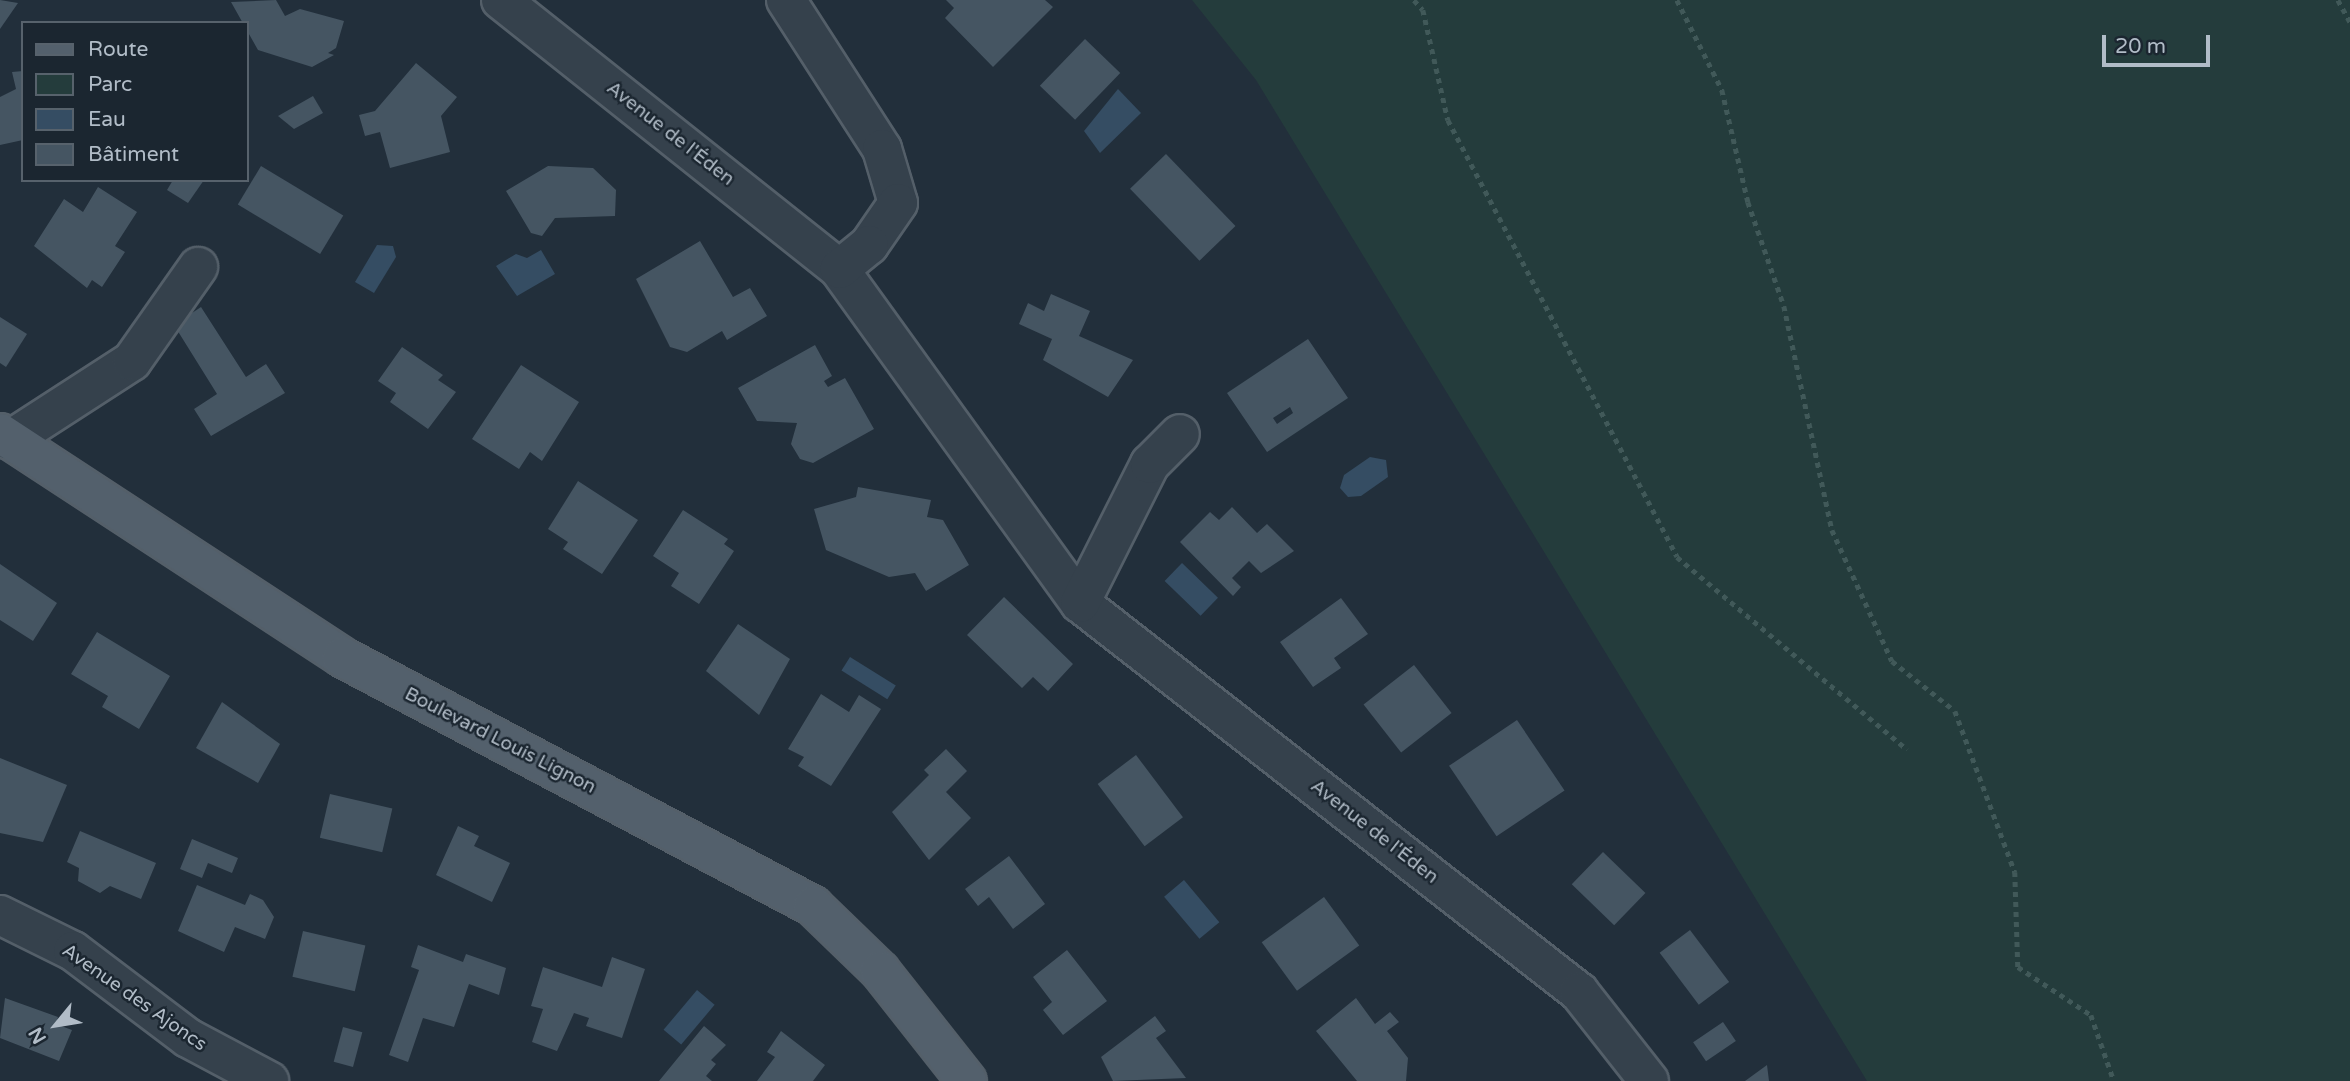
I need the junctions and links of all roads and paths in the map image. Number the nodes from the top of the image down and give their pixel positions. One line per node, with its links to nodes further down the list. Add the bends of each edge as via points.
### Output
1 (501, 0): 8 (street, Avenue de l'Éden)
2 (786, 0): 8 (street, via 882,149 898,203 869,245)
3 (1414, 0): 12 (path, via 1423,10 1448,120 1677,557)
4 (1677, 0): 17 (path, via 1723,90 1748,202 1784,306 1832,530 1892,661 1955,711 2015,873 2018,967 2091,1015)
5 (2338, 0): 6 (path)
6 (2350, 22)
7 (198, 267): 10 (street, via 132,361)
8 (839, 269): 11 (street, Avenue de l'Éden)
9 (1180, 434): 11 (street, via 1150,464)
10 (5, 437): 15 (main road, Boulevard Louis Lignon, via 342,657 813,906 880,971)
11 (1080, 603): 16 (street, Avenue de l'Éden, via 1579,992)
12 (1907, 749)
13 (0, 915): 14 (street, Avenue des Ajoncs, via 73,951 188,1038)
14 (269, 1081)
15 (967, 1081)
16 (1648, 1081)
17 (2114, 1081)

